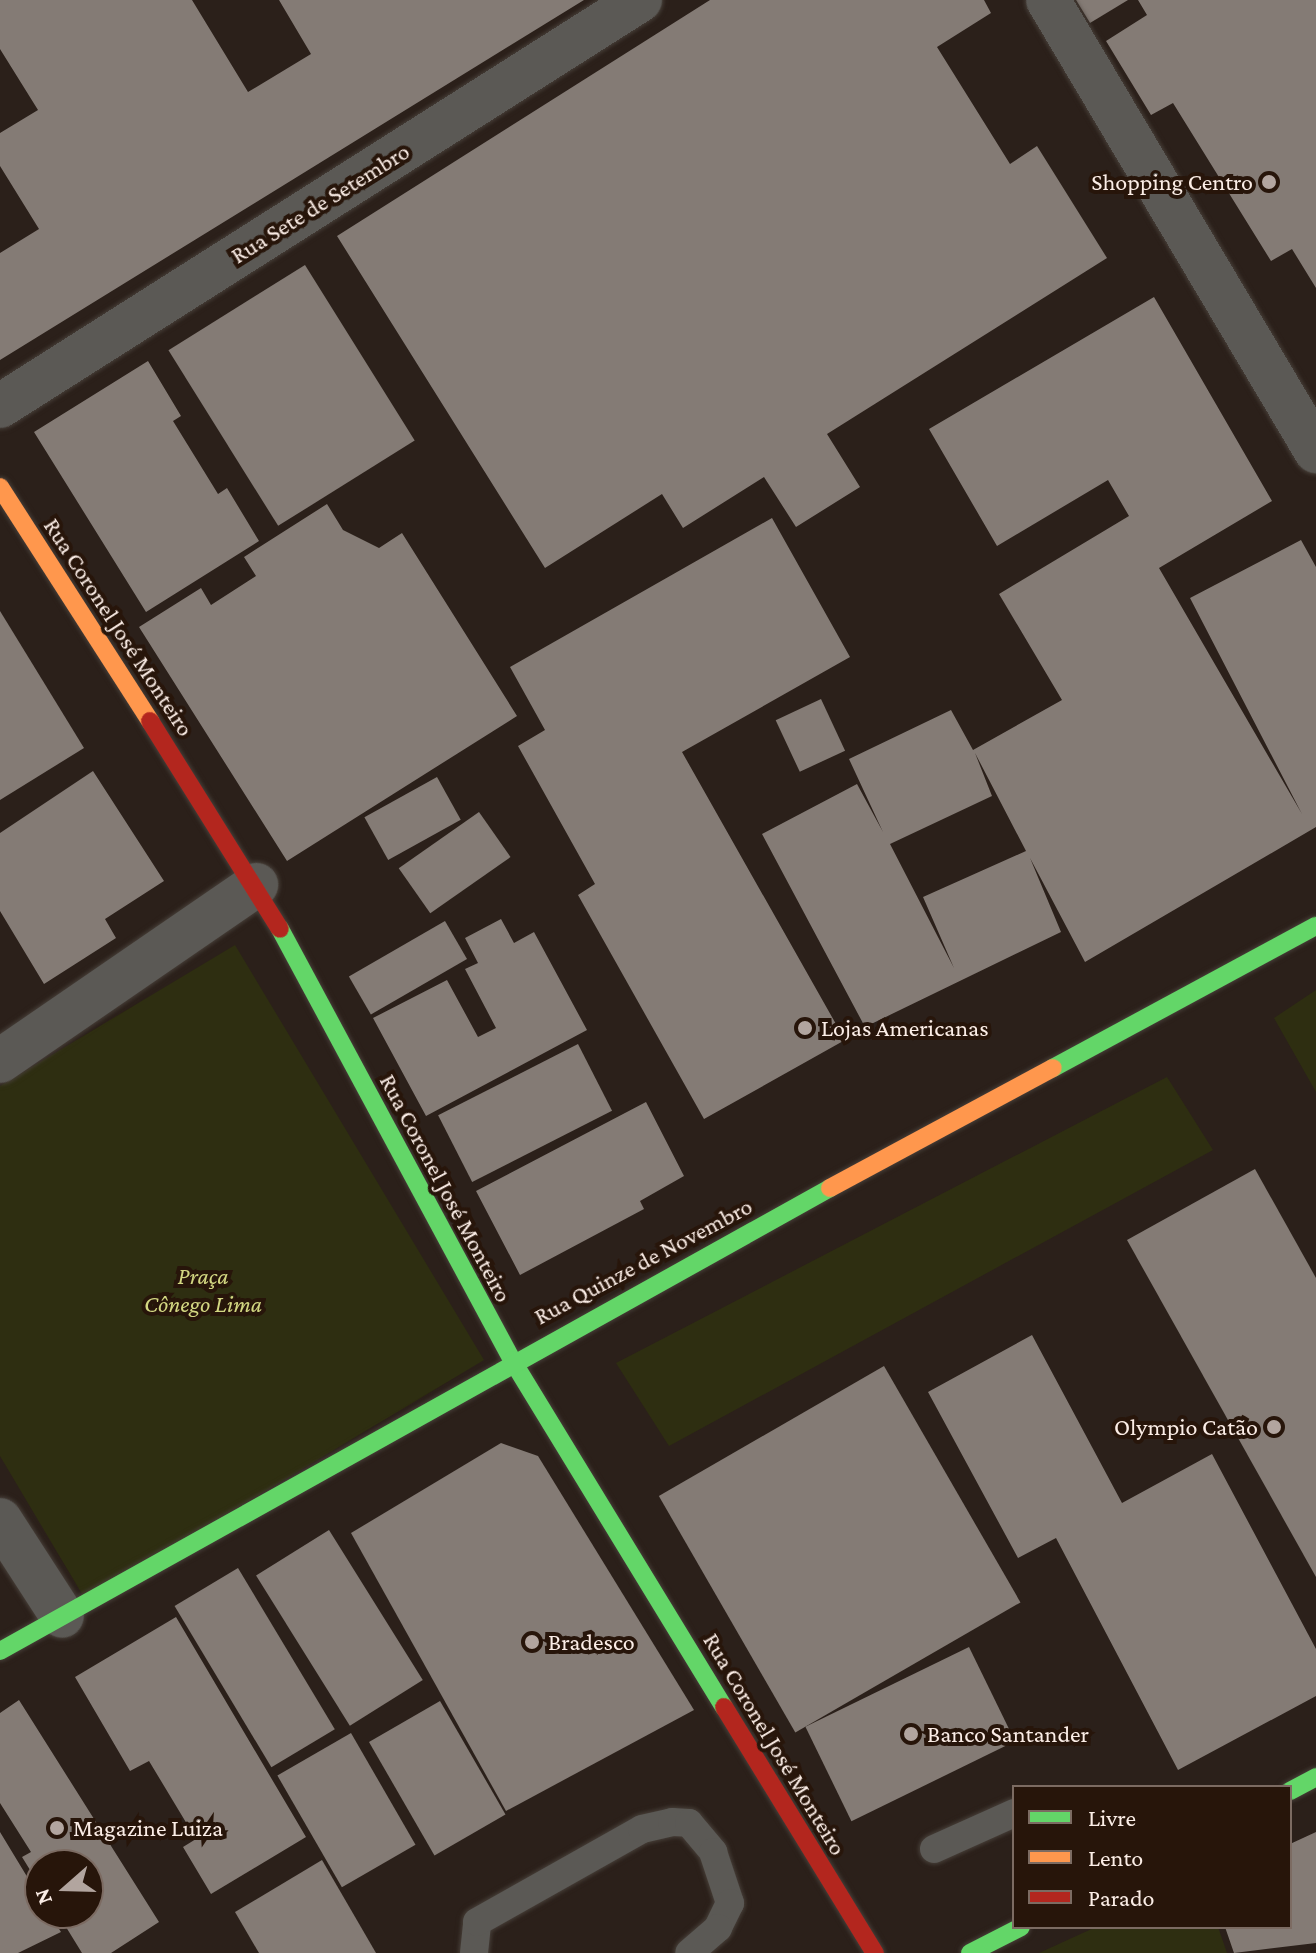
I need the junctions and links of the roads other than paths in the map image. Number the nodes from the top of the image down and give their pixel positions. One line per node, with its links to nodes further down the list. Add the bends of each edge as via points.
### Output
1 (640, 0): 3 (street, Rua Sete de Setembro)
2 (1048, 0): 4 (street)
3 (0, 406)
4 (1316, 451)
5 (0, 487): 6 (street, Rua Coronel José Monteiro)
6 (256, 885): 8 (street); 9 (street, Rua Coronel José Monteiro)
7 (1316, 926): 9 (street, Rua Quinze de Novembro)
8 (0, 1061)
9 (512, 1360): 11 (street, Rua Quinze de Novembro); 20 (street, Rua Coronel José Monteiro)
10 (0, 1520): 11 (street)
11 (62, 1616): 12 (street, Rua Quinze de Novembro)
12 (0, 1651)
13 (1316, 1777): 14 (street)
14 (1292, 1790)
15 (1012, 1814): 16 (lane)
16 (934, 1849)
17 (1017, 1929): 21 (street)
18 (474, 1953): 19 (lane, via 477,1922 642,1829 672,1822 689,1823 713,1852 730,1903 718,1928)
19 (689, 1953)
20 (875, 1953)
21 (970, 1953)

